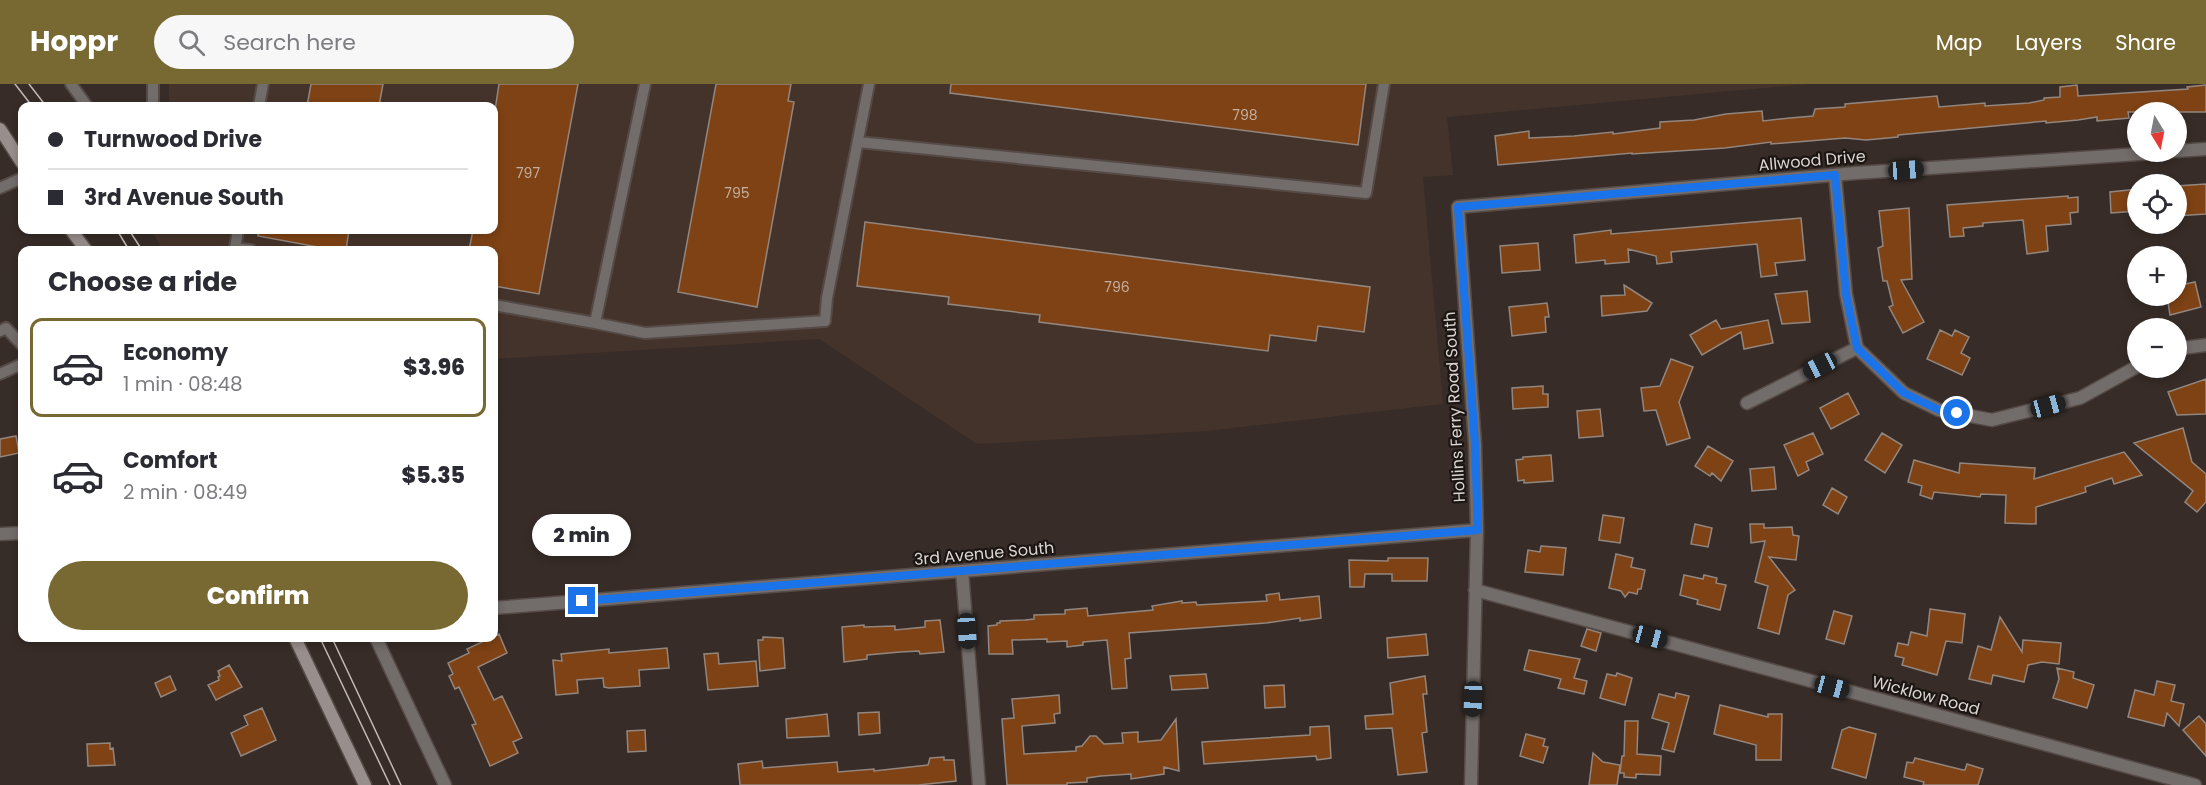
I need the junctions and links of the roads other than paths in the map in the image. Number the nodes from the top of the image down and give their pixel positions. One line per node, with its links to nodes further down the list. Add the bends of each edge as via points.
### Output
1 (71, 84): 7 (lane)
2 (153, 84): 8 (lane)
3 (263, 84): 9 (lane)
4 (645, 84): 22 (lane)
5 (869, 84): 12 (lane)
6 (1384, 84): 12 (lane, via 1366,193)
7 (84, 102)
8 (153, 102)
9 (260, 102)
10 (0, 129): 11 (main road)
11 (5, 142): 16 (main road)
12 (858, 142): 22 (lane, via 825,321 645,333)
13 (2206, 149): 14 (street)
14 (2187, 150)
15 (2127, 155): 17 (street, Allwood Drive)
16 (18, 158)
17 (1835, 175): 20 (street, Allwood Drive); 26 (street, via 1846,294)
18 (18, 180): 19 (lane)
19 (0, 188)
20 (1458, 207): 32 (street, Hollins Ferry Road South)
21 (498, 306): 22 (lane)
22 (595, 323)
23 (0, 330): 24 (lane, via 6,328)
24 (18, 341)
25 (2206, 345): 27 (street)
26 (1857, 348): 29 (street, via 1904,393 1939,410 1992,420 2080,398); 31 (street)
27 (2187, 348)
28 (18, 366): 30 (lane)
29 (2127, 372)
30 (0, 374)
31 (1747, 403)
32 (1478, 530): 35 (street, 3rd Avenue South); 36 (street, Hollins Ferry Road South)
33 (18, 532): 34 (street)
34 (0, 534)
35 (962, 571): 37 (street, 3rd Avenue South); 42 (street)
36 (1476, 590): 43 (street, Hollins Ferry Road South); 44 (street, Wicklow Road)
37 (498, 608)
38 (297, 642): 40 (main road)
39 (378, 642): 41 (street)
40 (365, 785)
41 (445, 785)
42 (980, 785)
43 (1471, 785)
44 (2195, 785)

